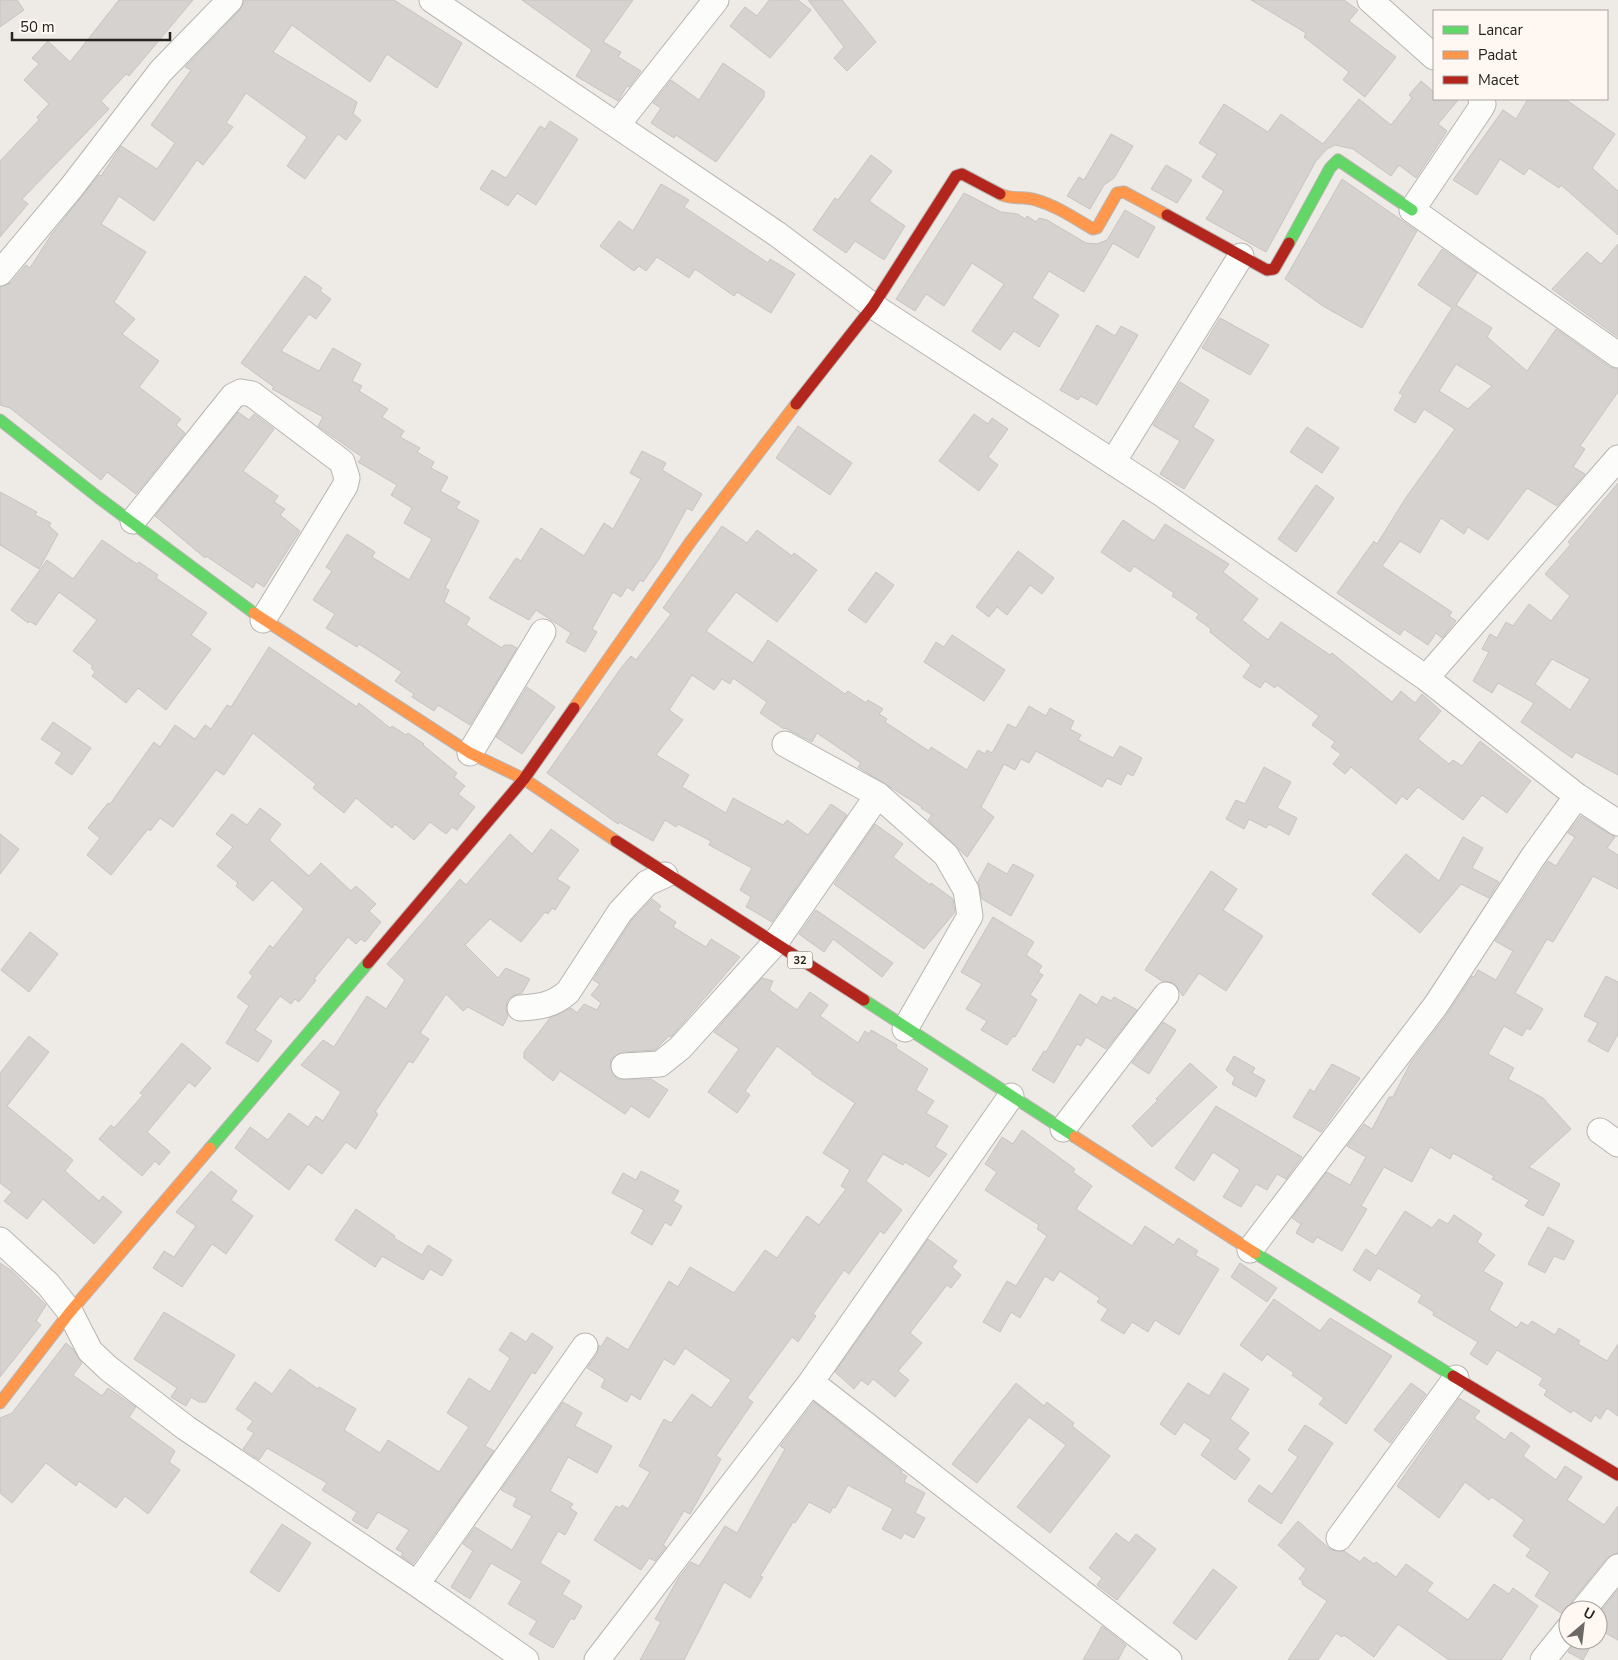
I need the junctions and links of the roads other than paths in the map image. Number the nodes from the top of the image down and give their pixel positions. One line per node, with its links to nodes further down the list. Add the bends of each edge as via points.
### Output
1 (230, 0): 10 (street, via 161,71)
2 (432, 0): 7 (street)
3 (716, 0): 7 (street)
4 (1370, 0): 5 (street)
5 (1433, 55)
6 (1481, 100): 8 (street, via 1481,108)
7 (618, 124): 11 (street, via 777,234)
8 (1412, 210): 9 (main road, via 1338,160 1330,168 1274,269 1267,270); 12 (street)
9 (1241, 256): 11 (main road, via 1124,192 1117,193 1093,229 1049,204 1033,199 1008,198 958,174); 15 (street)
10 (0, 273)
11 (873, 306): 15 (street); 22 (main road, via 691,541)
12 (1618, 355)
13 (0, 420): 16 (main road, 32)
14 (1618, 458): 19 (street)
15 (1113, 462): 19 (street)
16 (133, 521): 17 (main road, 32); 17 (street, via 233,396 241,392 252,394 342,462 347,478 345,486)
17 (263, 620): 21 (main road, 32)
18 (543, 632): 21 (street)
19 (1426, 678): 24 (street)
20 (785, 744): 23 (street)
21 (470, 753): 22 (main road, 32)
22 (524, 779): 26 (main road, 32); 36 (main road)
23 (878, 795): 27 (street); 30 (street, via 946,854 966,890 970,916)
24 (1576, 796): 25 (street); 35 (street, via 1436,1005)
25 (1618, 823)
26 (665, 875): 27 (main road, 32); 29 (street, via 647,883 620,912 568,992 558,1001 540,1007)
27 (775, 943): 30 (main road, 32); 31 (street, via 666,1061 649,1066)
28 (1166, 996): 33 (street)
29 (520, 1008)
30 (905, 1029): 32 (main road, 32)
31 (624, 1066)
32 (1011, 1096): 33 (main road, 32); 39 (street)
33 (1062, 1129): 35 (main road, 32)
34 (0, 1240): 36 (street, via 48,1284)
35 (1250, 1250): 38 (main road, 32)
36 (70, 1312): 40 (main road); 44 (street, via 90,1351 108,1368 186,1428)
37 (585, 1346): 44 (street)
38 (1456, 1378): 41 (main road, 32); 42 (street)
39 (811, 1382): 48 (street); 49 (street)
40 (0, 1403)
41 (1618, 1474)
42 (1339, 1538)
43 (1618, 1567): 45 (street)
44 (417, 1584): 47 (street)
45 (1591, 1600)
46 (1558, 1641): 50 (street)
47 (526, 1660)
48 (597, 1660)
49 (1169, 1660)
50 (1543, 1660)

